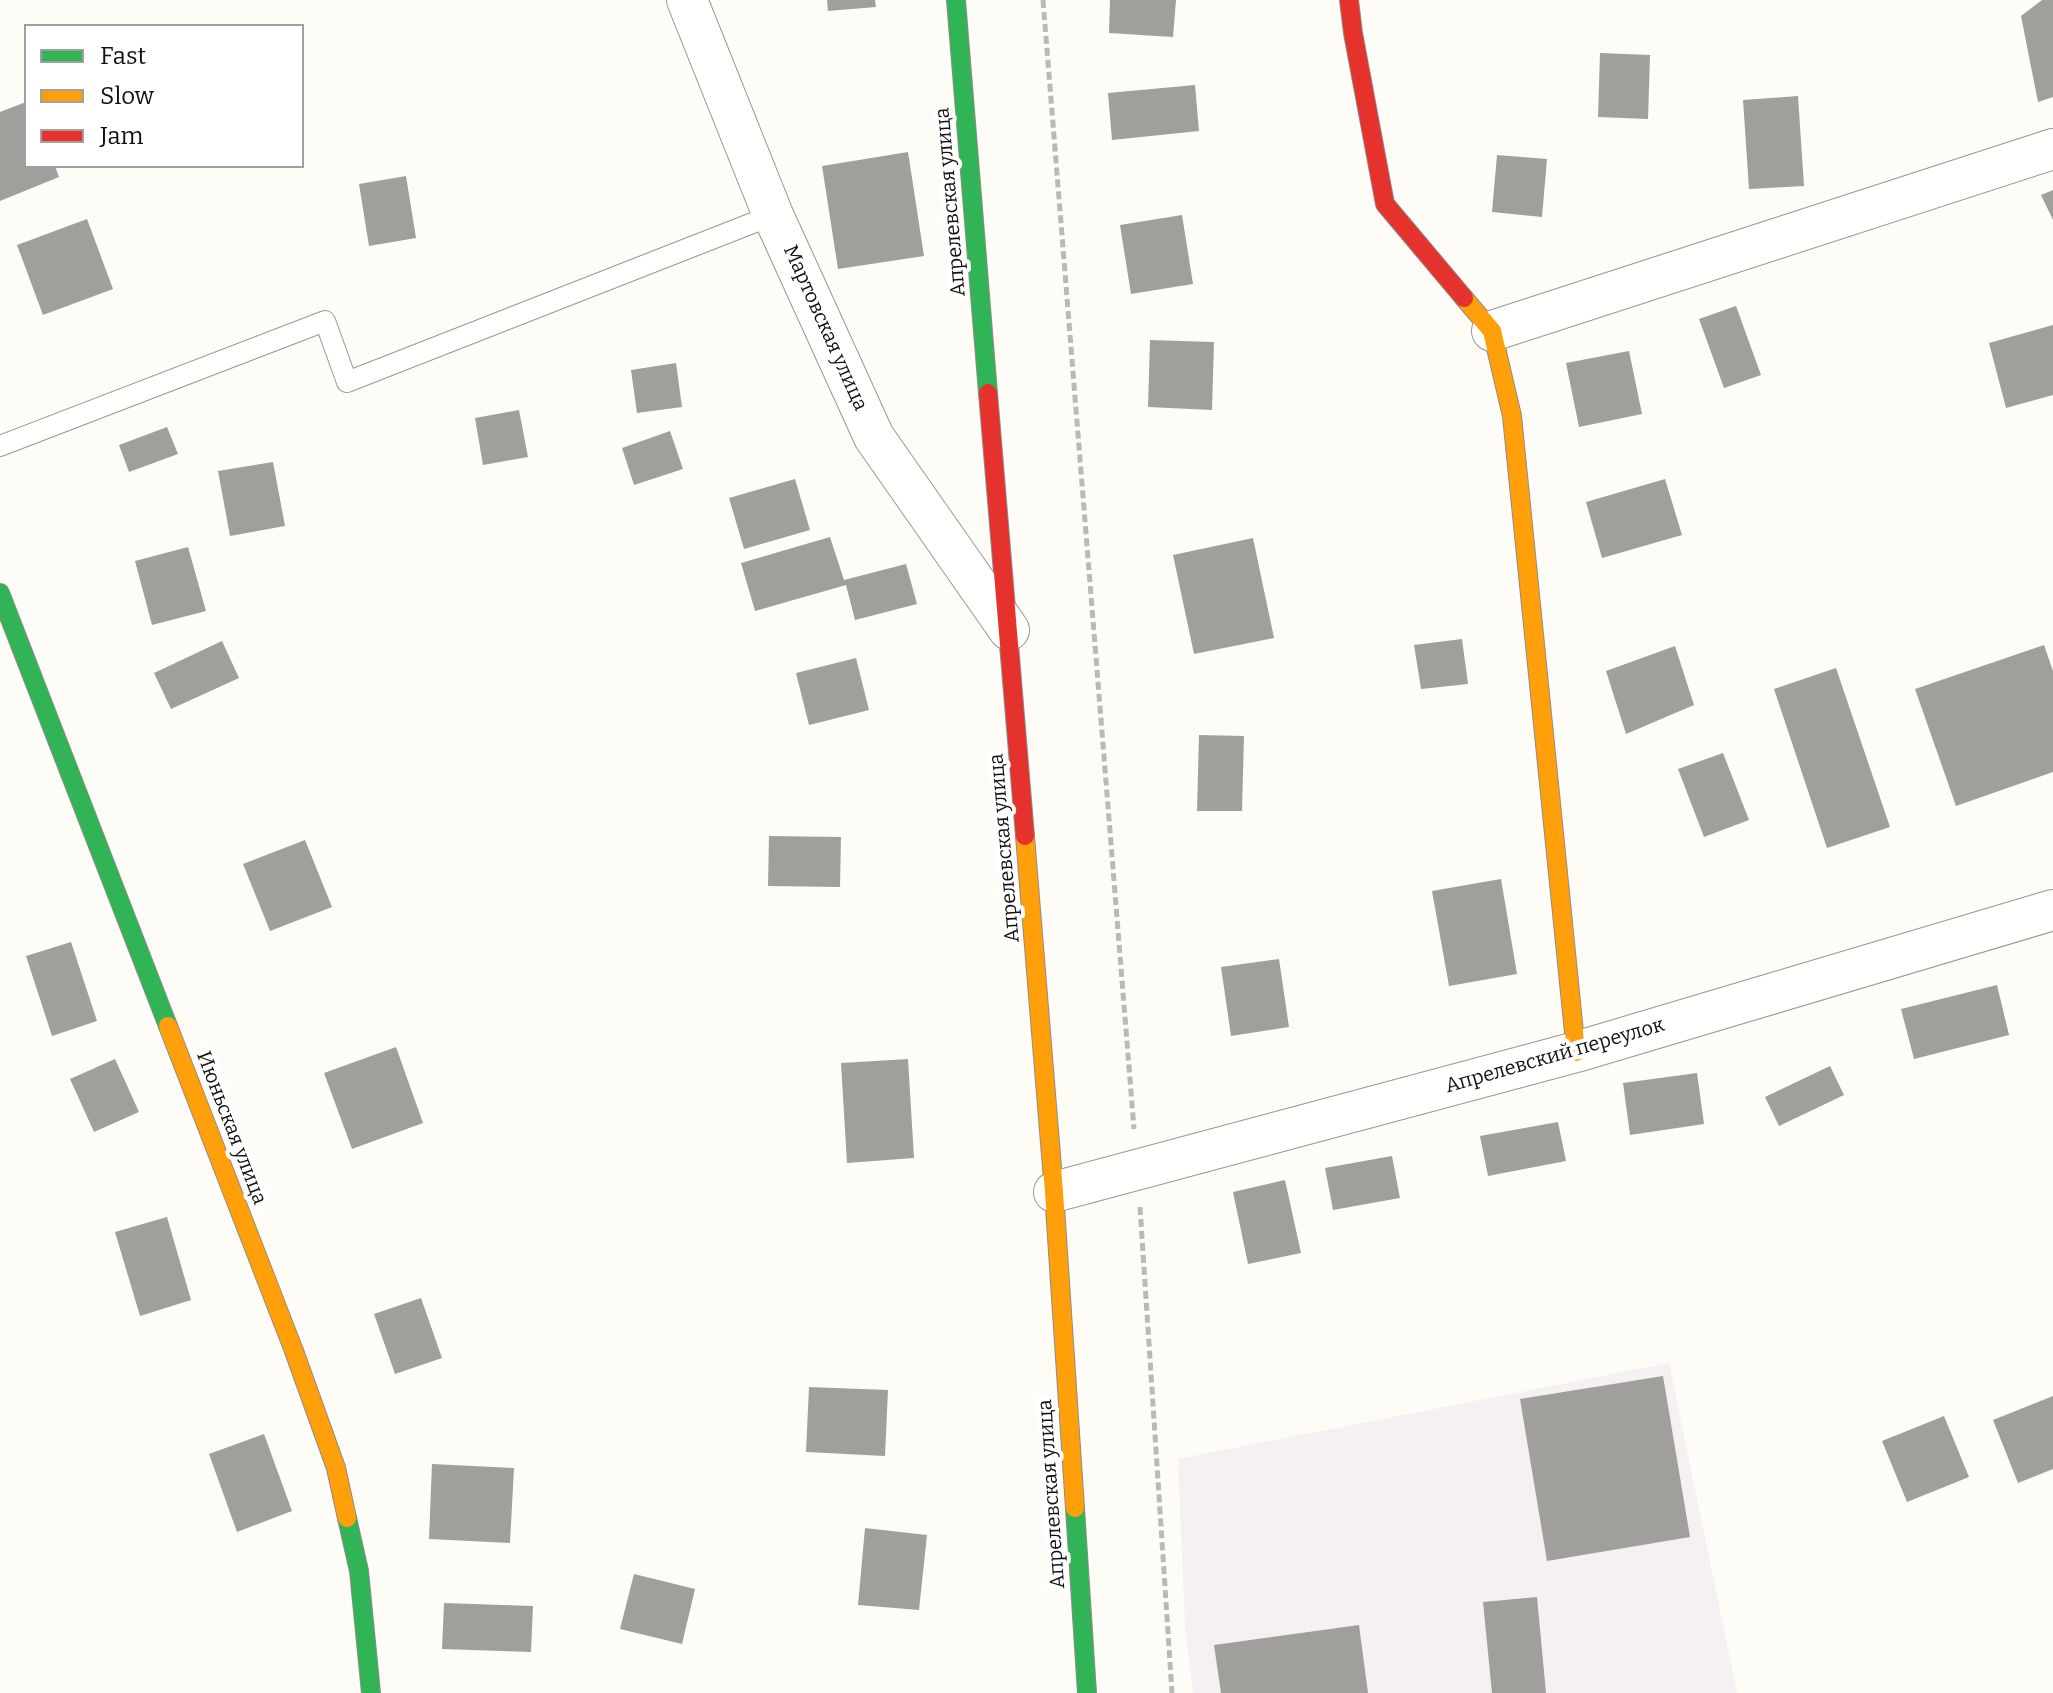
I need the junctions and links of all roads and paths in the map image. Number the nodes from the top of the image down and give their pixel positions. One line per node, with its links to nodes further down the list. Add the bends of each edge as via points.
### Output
1 (687, 0): 6 (street, Мартовская улица)
2 (956, 0): 10 (street, Апрелевская улица)
3 (1043, 0): 13 (path)
4 (1349, 0): 7 (street, via 1385,204)
5 (2053, 149): 7 (street)
6 (773, 215): 8 (lane, via 347,382 325,321); 10 (street, Мартовская улица, via 874,437)
7 (1492, 331): 12 (street, via 1512,416)
8 (0, 446)
9 (0, 593): 15 (street, Июньская улица, via 336,1468 359,1571)
10 (1009, 630): 14 (street, Апрелевская улица)
11 (2053, 910): 12 (street, Апрелевский переулок)
12 (1576, 1052): 13 (street, Апрелевский переулок)
13 (1138, 1170): 14 (street, Апрелевский переулок); 17 (path)
14 (1054, 1192): 16 (street, Апрелевская улица)
15 (371, 1693)
16 (1087, 1693)
17 (1172, 1693)

